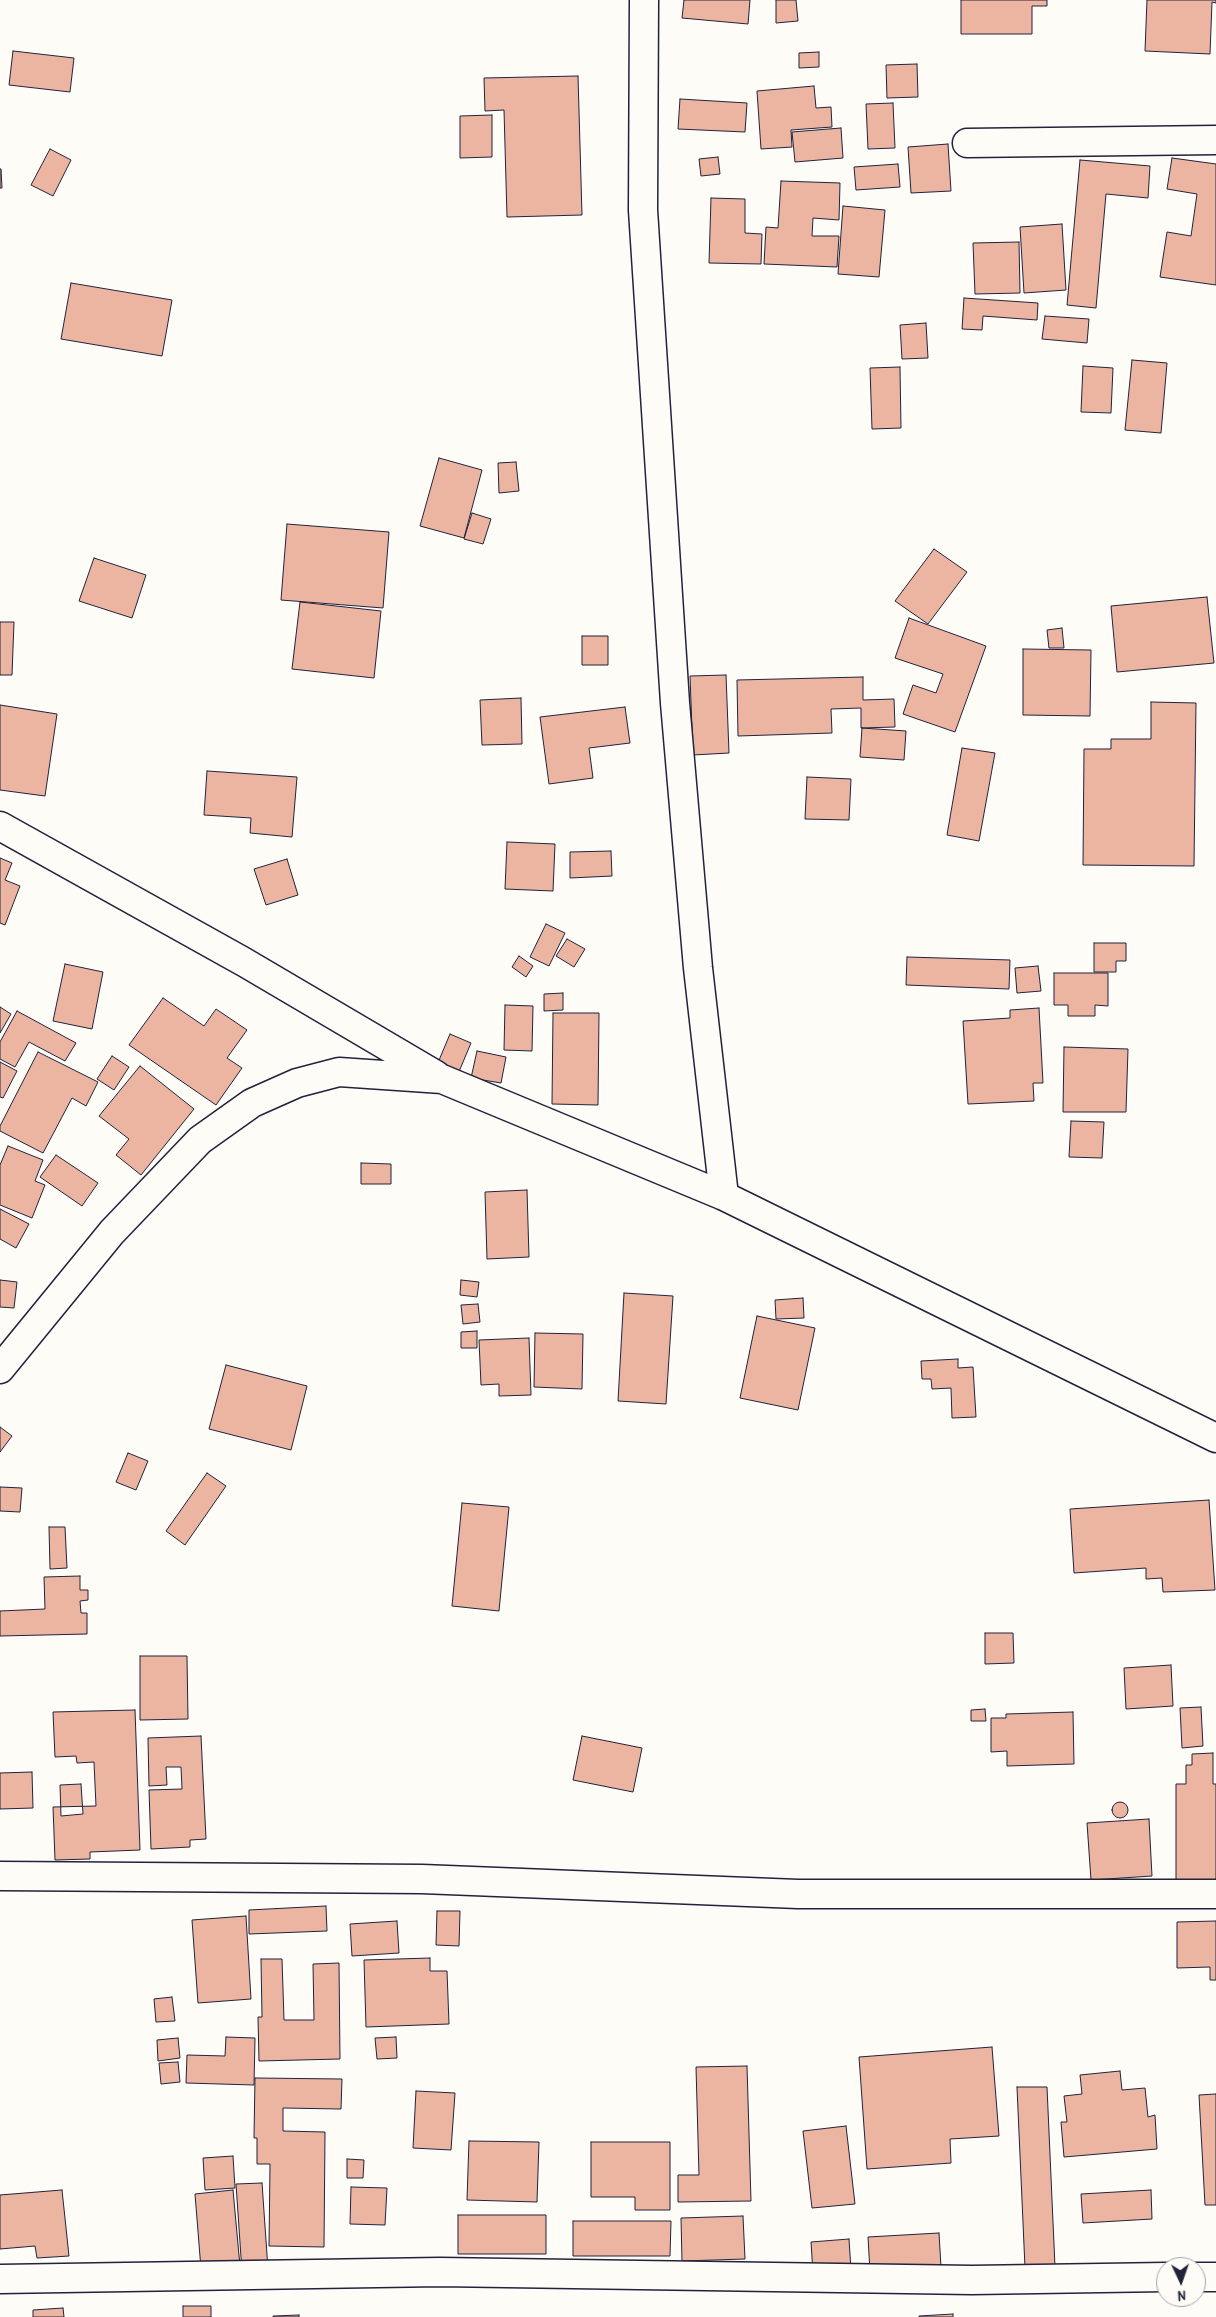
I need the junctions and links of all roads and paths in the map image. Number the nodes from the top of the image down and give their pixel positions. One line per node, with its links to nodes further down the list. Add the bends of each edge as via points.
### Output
1 (644, 0): 6 (street, via 643,210 674,703 698,968)
2 (1216, 140): 3 (street)
3 (968, 143)
4 (0, 826): 5 (street, via 244,962)
5 (442, 1078): 6 (street); 7 (street, via 339,1072 297,1083 252,1103 200,1140 112,1232)
6 (724, 1196): 8 (street)
7 (0, 1369)
8 (1216, 1438)
9 (0, 1876): 10 (street, via 422,1879 798,1894)
10 (1216, 1894)
11 (0, 2278): 12 (street, via 440,2272 972,2280)
12 (1156, 2278)

